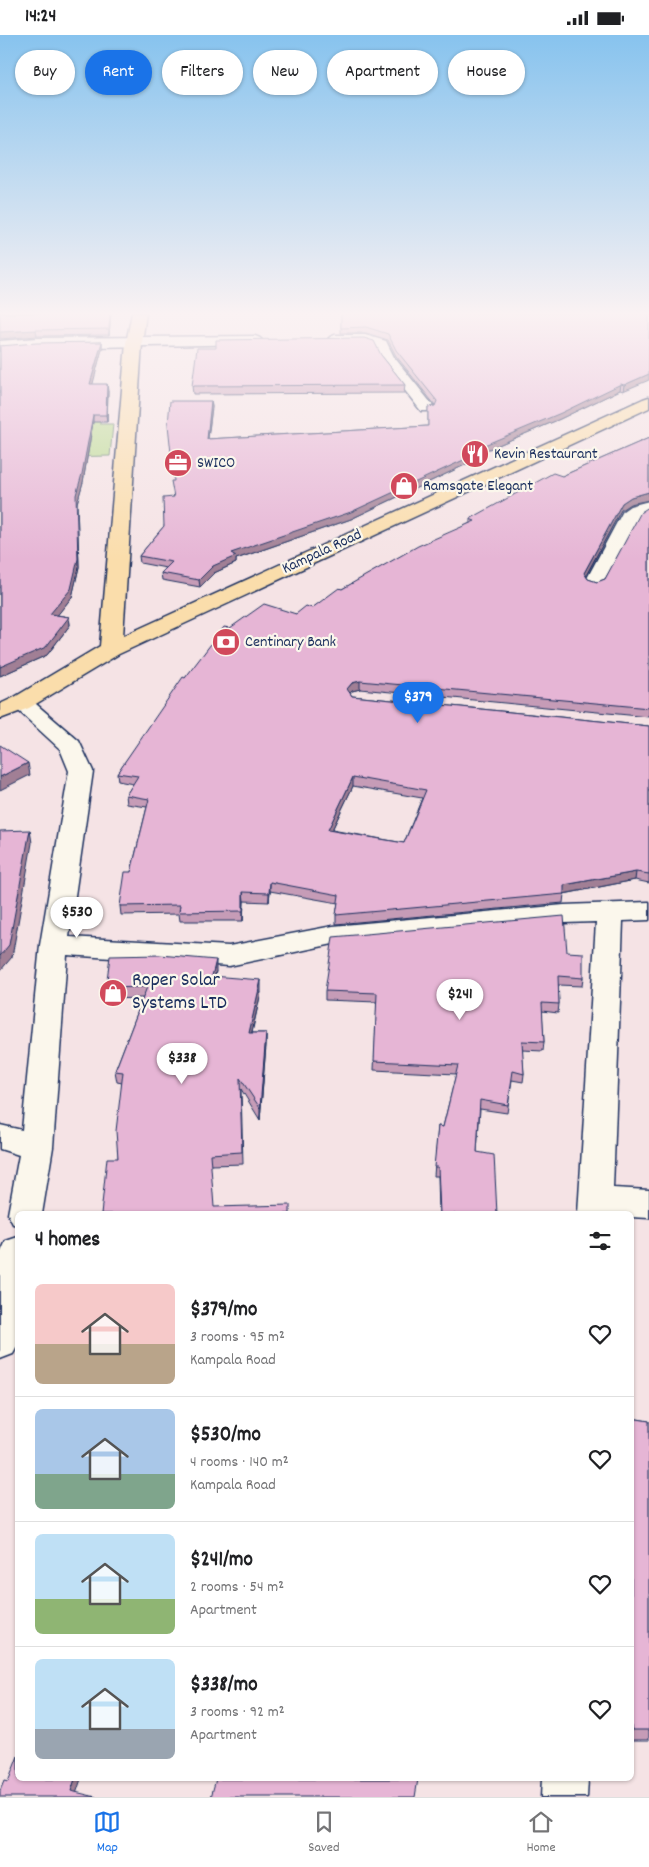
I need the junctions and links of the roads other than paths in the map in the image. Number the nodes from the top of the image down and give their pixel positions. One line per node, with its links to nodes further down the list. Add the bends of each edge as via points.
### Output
1 (130, 395): 7 (main road)
2 (417, 395): 4 (street)
3 (649, 402): 7 (main road, Kampala Road)
4 (427, 408)
5 (649, 507): 6 (street, via 630,515)
6 (595, 582)
7 (111, 649): 8 (main road, Kampala Road)
8 (10, 707): 11 (street, via 71,746 81,771)
9 (610, 911): 10 (street); 11 (street, via 333,935 229,956); 15 (street)
10 (649, 911)
11 (54, 945): 13 (street)
12 (0, 1137): 13 (street)
13 (37, 1147): 16 (street)
14 (649, 1204): 15 (street)
15 (595, 1207)
16 (26, 1211)
17 (15, 1266): 18 (street)
18 (0, 1343)
19 (565, 1781): 20 (street)
20 (564, 1797)

